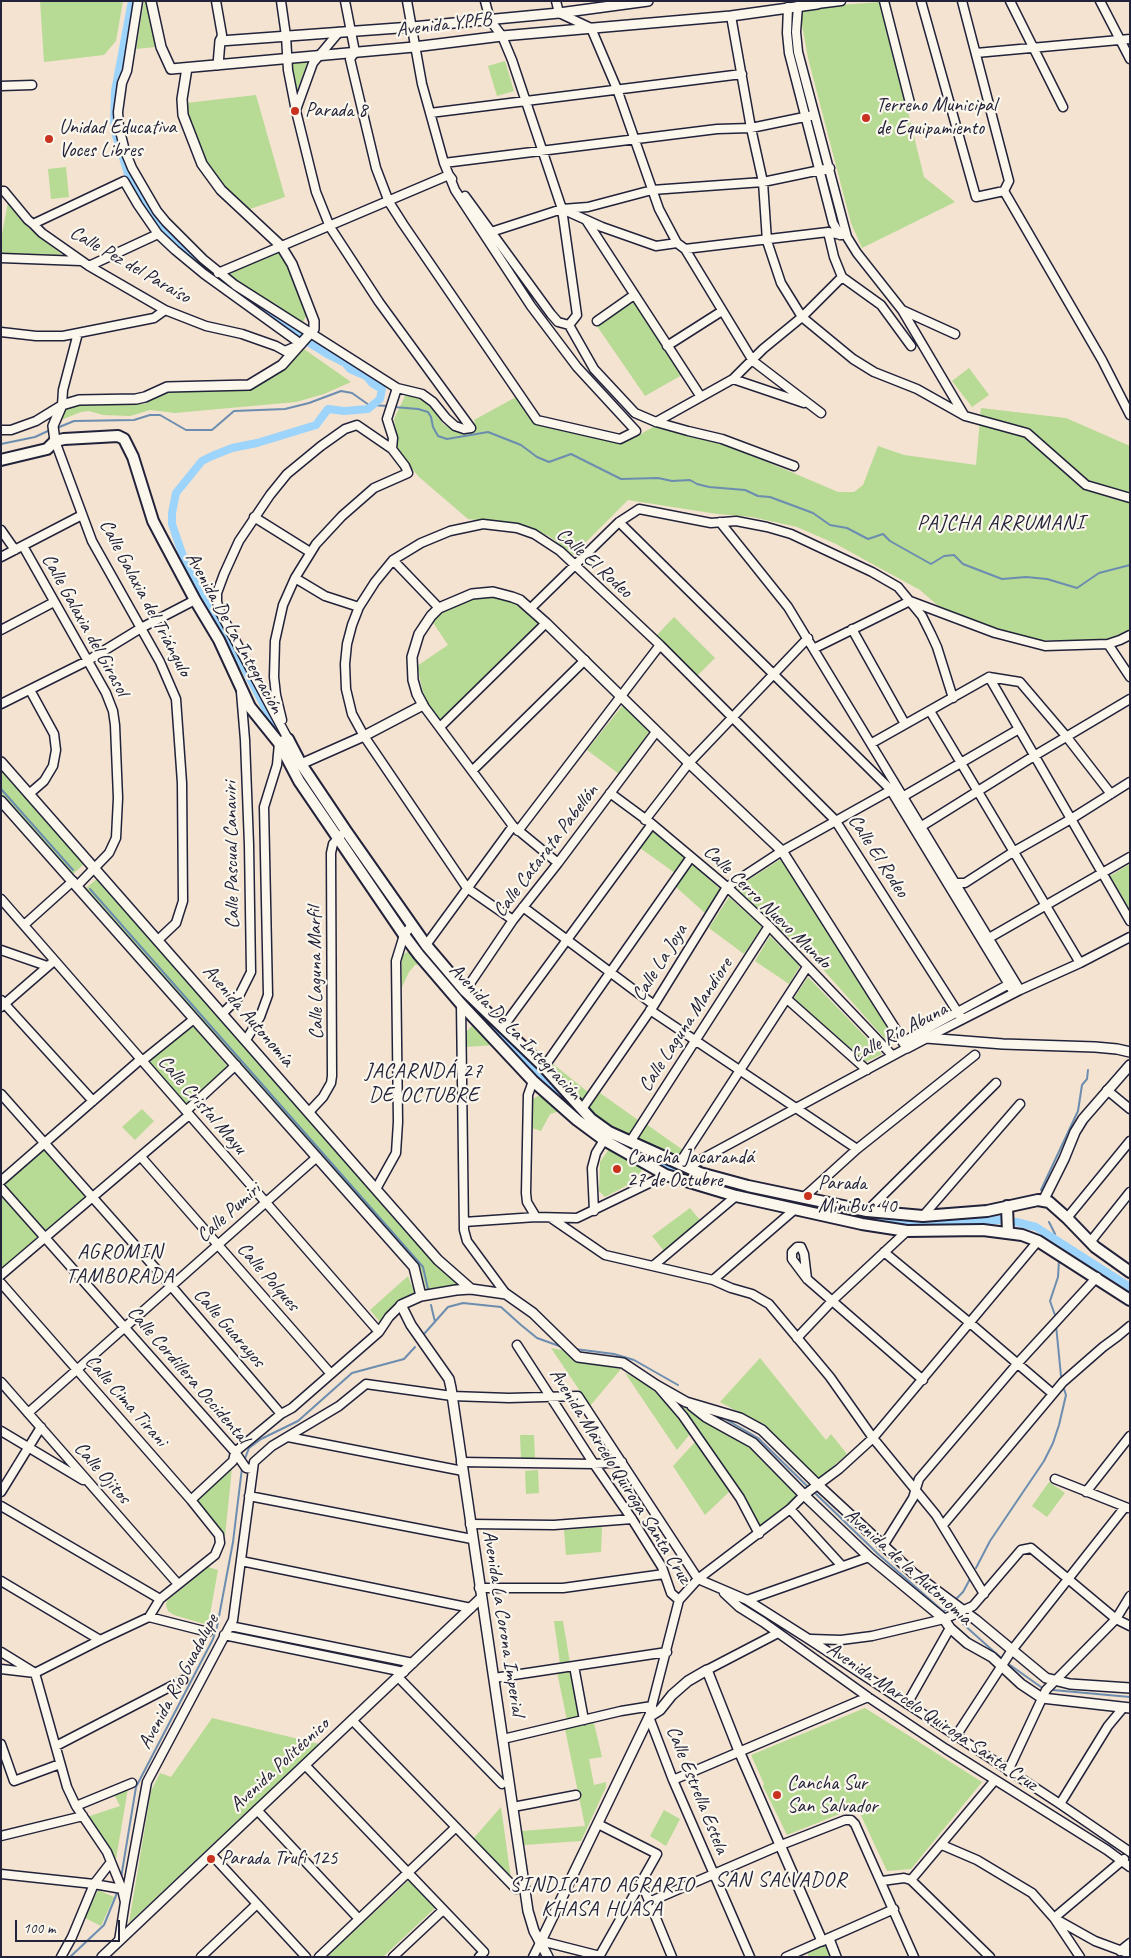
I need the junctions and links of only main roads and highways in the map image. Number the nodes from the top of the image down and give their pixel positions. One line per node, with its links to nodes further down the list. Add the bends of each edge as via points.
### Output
1 (1, 460): 2 (main road, Avenida De La Integración, via 47,450 54,434 64,439 118,436 124,439 153,521 220,640 250,707)
2 (283, 741): 3 (main road, Avenida De La Integración, via 426,945 465,991 544,1067 591,1120 609,1132 689,1168 748,1186 867,1211 923,1216 987,1211); 4 (main road, Avenida De La Integración, via 299,781 404,935 461,1004 533,1080 564,1110 604,1140 666,1174 794,1210 906,1231 983,1230)
3 (1007, 1206): 4 (main road); 5 (main road, Avenida De La Integración, via 1032,1200 1048,1202 1095,1247)
4 (1008, 1233): 6 (main road, Avenida De La Integración, via 1038,1241)
5 (1130, 1272)
6 (1130, 1300)

